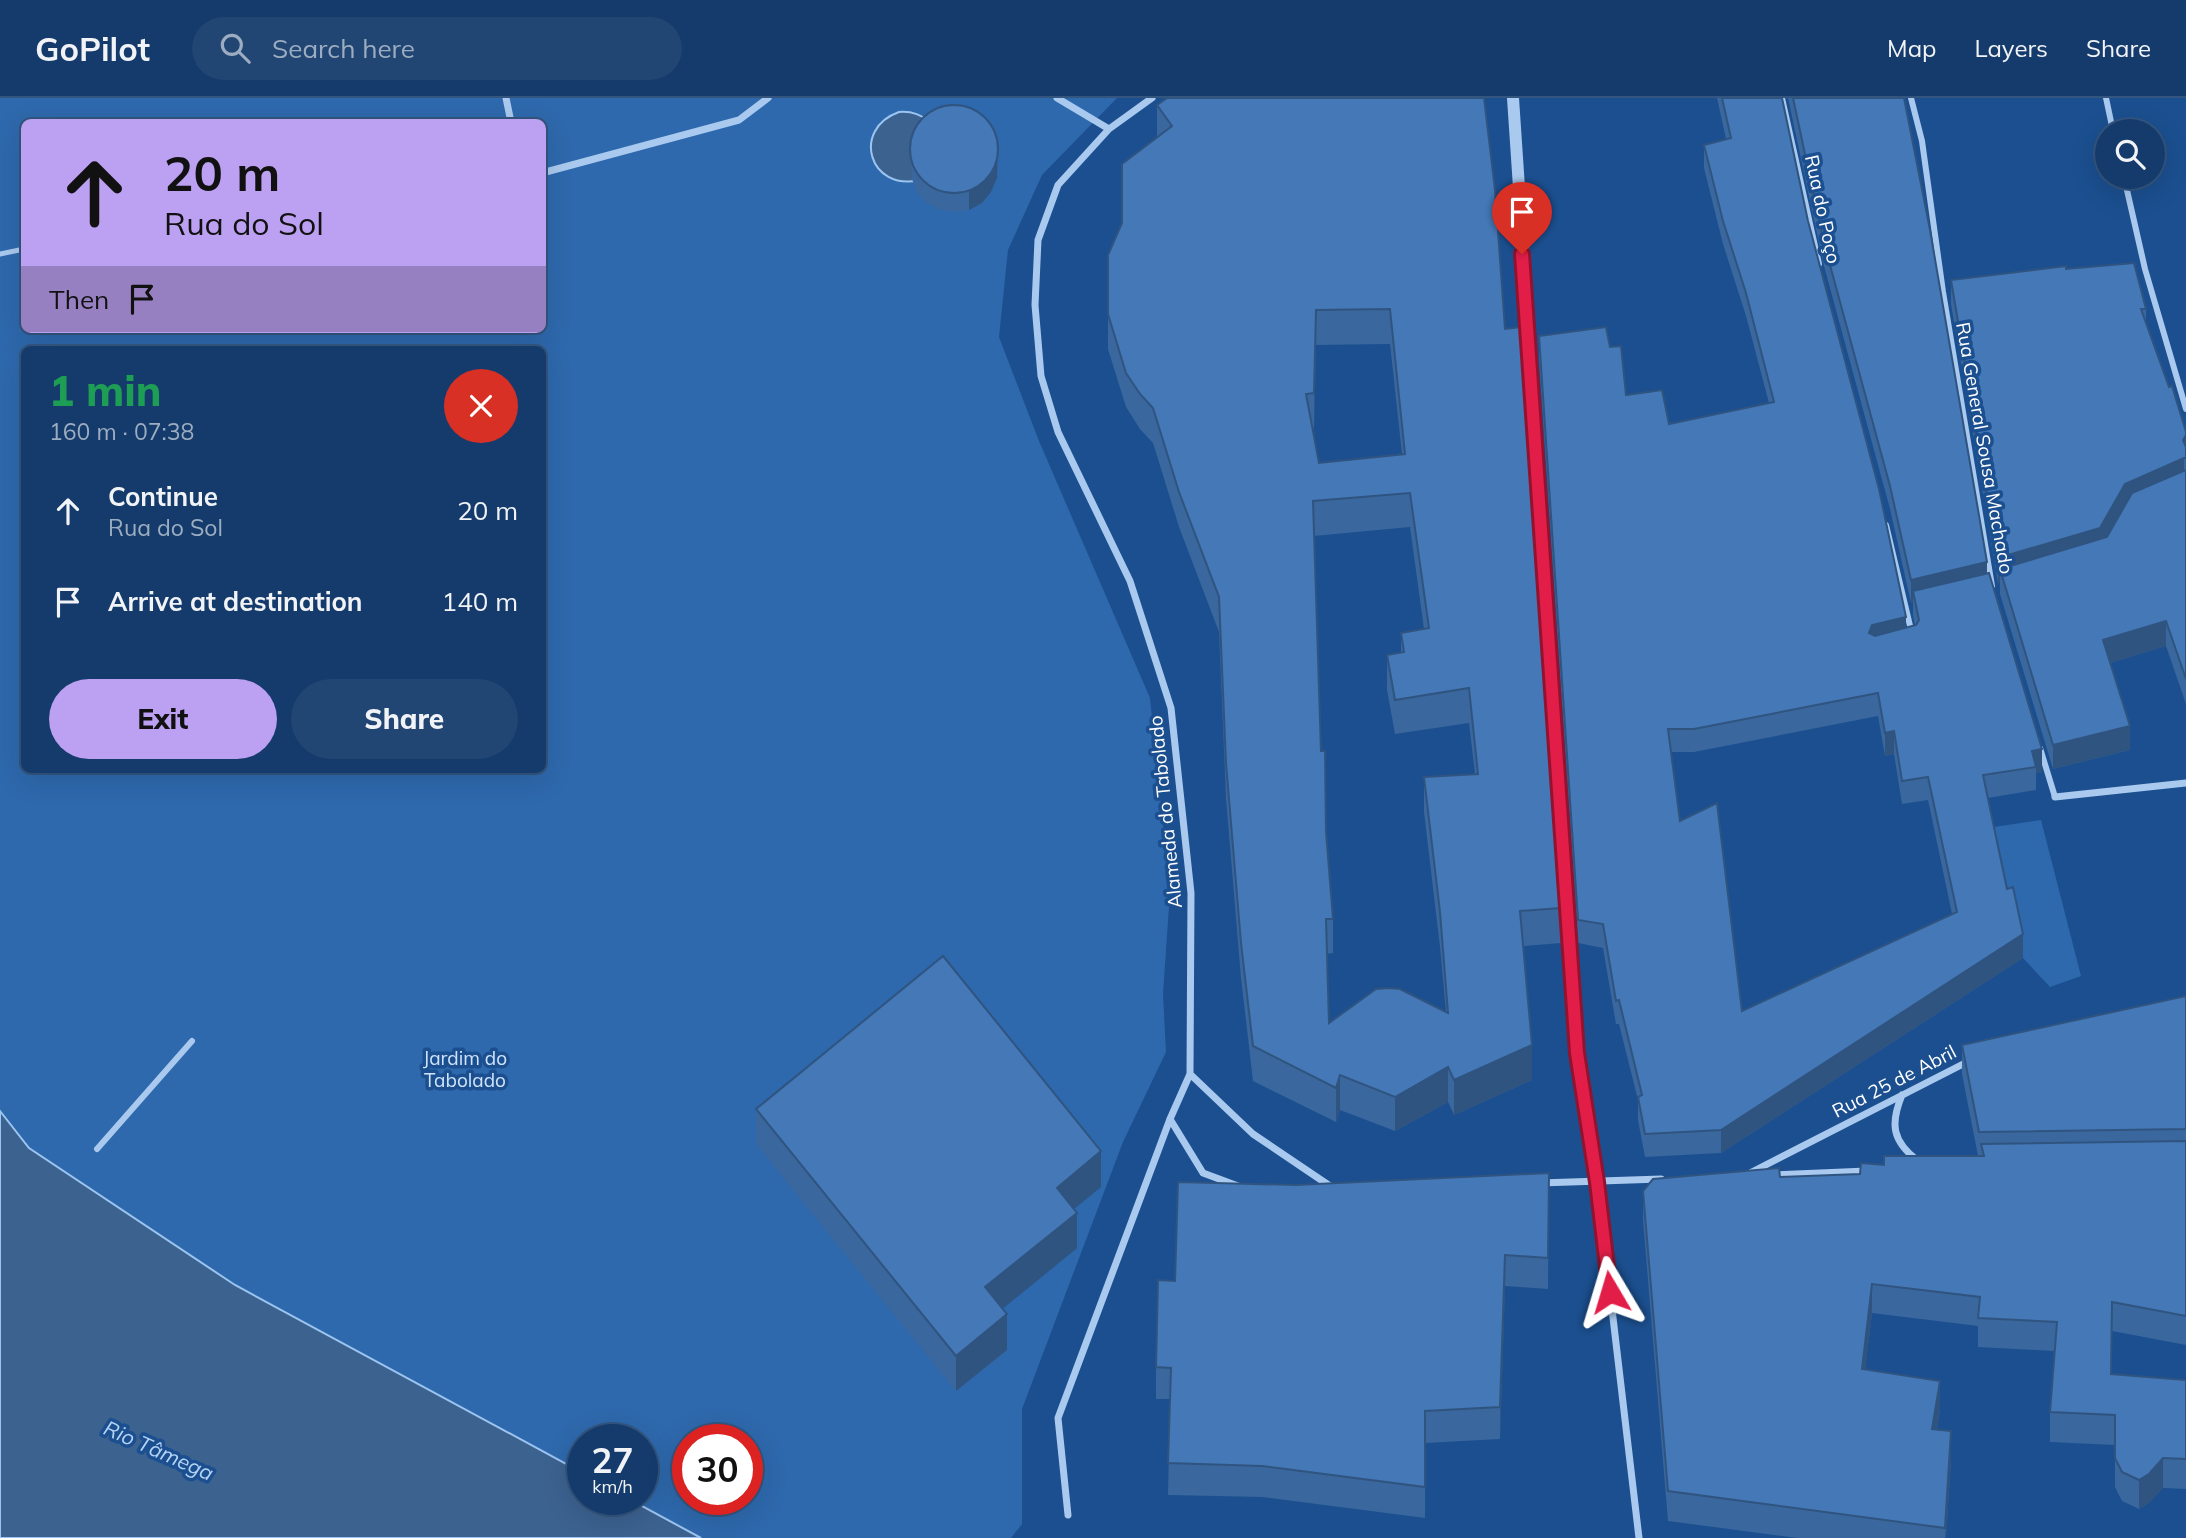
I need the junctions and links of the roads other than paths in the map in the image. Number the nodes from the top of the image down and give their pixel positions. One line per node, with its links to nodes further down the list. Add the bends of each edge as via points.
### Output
1 (506, 98): 9 (street)
2 (768, 98): 12 (street, via 739,120)
3 (1057, 98): 11 (street)
4 (1152, 98): 11 (street, Alameda do Tabolado)
5 (1513, 98): 41 (street, via 1577,1053)
6 (1782, 98): 18 (street, Rua do Poço)
7 (1911, 98): 20 (street, Rua General Sousa Machado, via 1922,141)
8 (2106, 98): 10 (street)
9 (510, 119)
10 (2110, 119)
11 (1109, 129): 34 (street, Alameda do Tabolado, via 1058,185 1038,240 1035,305 1041,376 1058,432 1130,581 1171,708 1191,893)
12 (546, 172)
13 (2127, 189): 16 (street)
14 (21, 250): 15 (lane)
15 (0, 254)
16 (2145, 269): 17 (street); 21 (street)
17 (2131, 270)
18 (1821, 274)
19 (1956, 291): 20 (street)
20 (1943, 292): 24 (street, Rua General Sousa Machado)
21 (2186, 409)
22 (1884, 516): 27 (street)
23 (2005, 586): 24 (street)
24 (1993, 590): 25 (street)
25 (1980, 593)
26 (1920, 607): 27 (street)
27 (1908, 610): 28 (street)
28 (1913, 644)
29 (2039, 746): 31 (street)
30 (2186, 783): 31 (street)
31 (2055, 797)
32 (192, 1041): 37 (street)
33 (1981, 1054): 35 (street, Rua 25 de Abril)
34 (1191, 1074): 36 (street, Alameda do Tabolado); 45 (street, via 1253,1134)
35 (1902, 1095): 38 (street, via 1894,1114 1895,1132 1906,1152 1928,1168); 39 (street, Rua 25 de Abril, via 1744,1176)
36 (1170, 1119): 46 (street, via 1203,1172); 47 (street, Alameda do Tabolado, via 1058,1418)
37 (97, 1149)
38 (1915, 1169)
39 (1876, 1170)
40 (1664, 1179): 41 (street)
41 (1597, 1182): 42 (street); 48 (street)
42 (1531, 1183)
43 (1343, 1185): 45 (street)
44 (1318, 1186): 45 (street)
45 (1330, 1186)
46 (1245, 1189)
47 (1068, 1515)
48 (1640, 1538)

